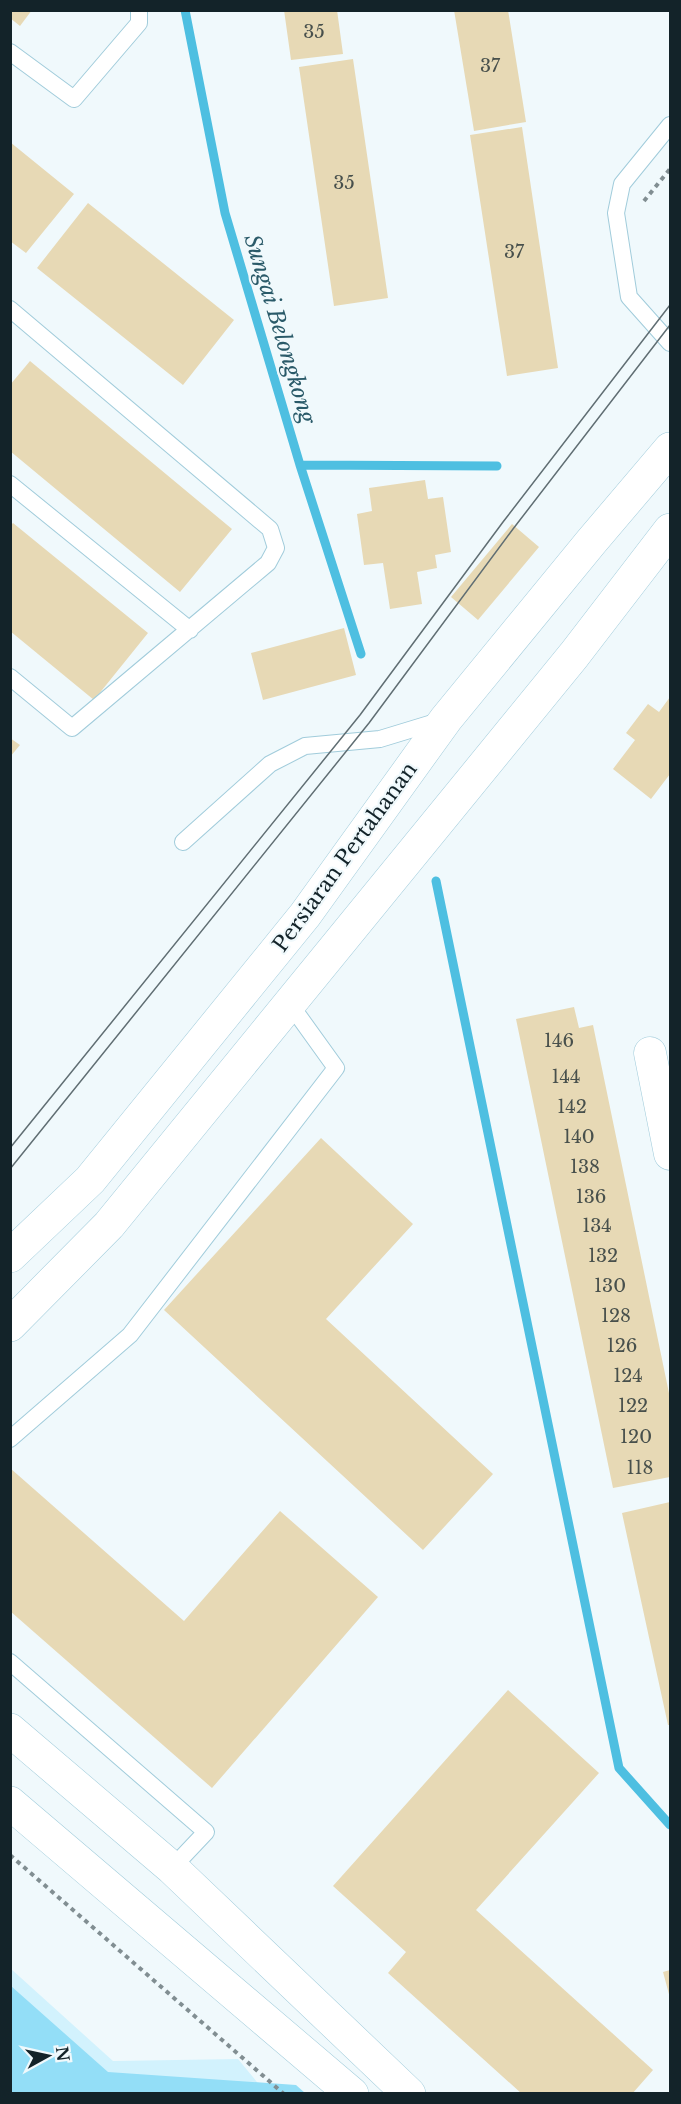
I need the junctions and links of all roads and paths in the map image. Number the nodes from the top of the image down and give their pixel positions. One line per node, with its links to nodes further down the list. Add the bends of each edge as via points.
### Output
1 (139, 10): 2 (lane, via 139,23 74,99)
2 (10, 52)
3 (670, 125): 5 (lane, via 622,184 616,213 629,297)
4 (10, 309): 9 (lane, via 270,528 276,548 268,563)
5 (670, 343)
6 (670, 449): 11 (main road, Persiaran Pertahanan)
7 (10, 484): 9 (lane)
8 (670, 530): 13 (main road, Persiaran Pertahanan, via 574,655)
9 (190, 630): 10 (lane, via 72,728)
10 (10, 677)
11 (446, 719): 12 (lane, via 380,739 305,746 270,764); 16 (main road, Persiaran Pertahanan, via 305,915 90,1180)
12 (183, 842)
13 (290, 1004): 17 (main road, Persiaran Pertahanan, via 109,1225); 18 (lane, via 336,1068 130,1335)
14 (650, 1053): 15 (street)
15 (670, 1154)
16 (10, 1256)
17 (10, 1325)
18 (10, 1439)
19 (10, 1662): 23 (lane, via 206,1832)
20 (10, 1730): 23 (main road)
21 (10, 1803): 25 (main road)
22 (10, 1855): 24 (path)
23 (172, 1868): 26 (main road)
24 (284, 2094)
25 (352, 2094)
26 (409, 2094)

